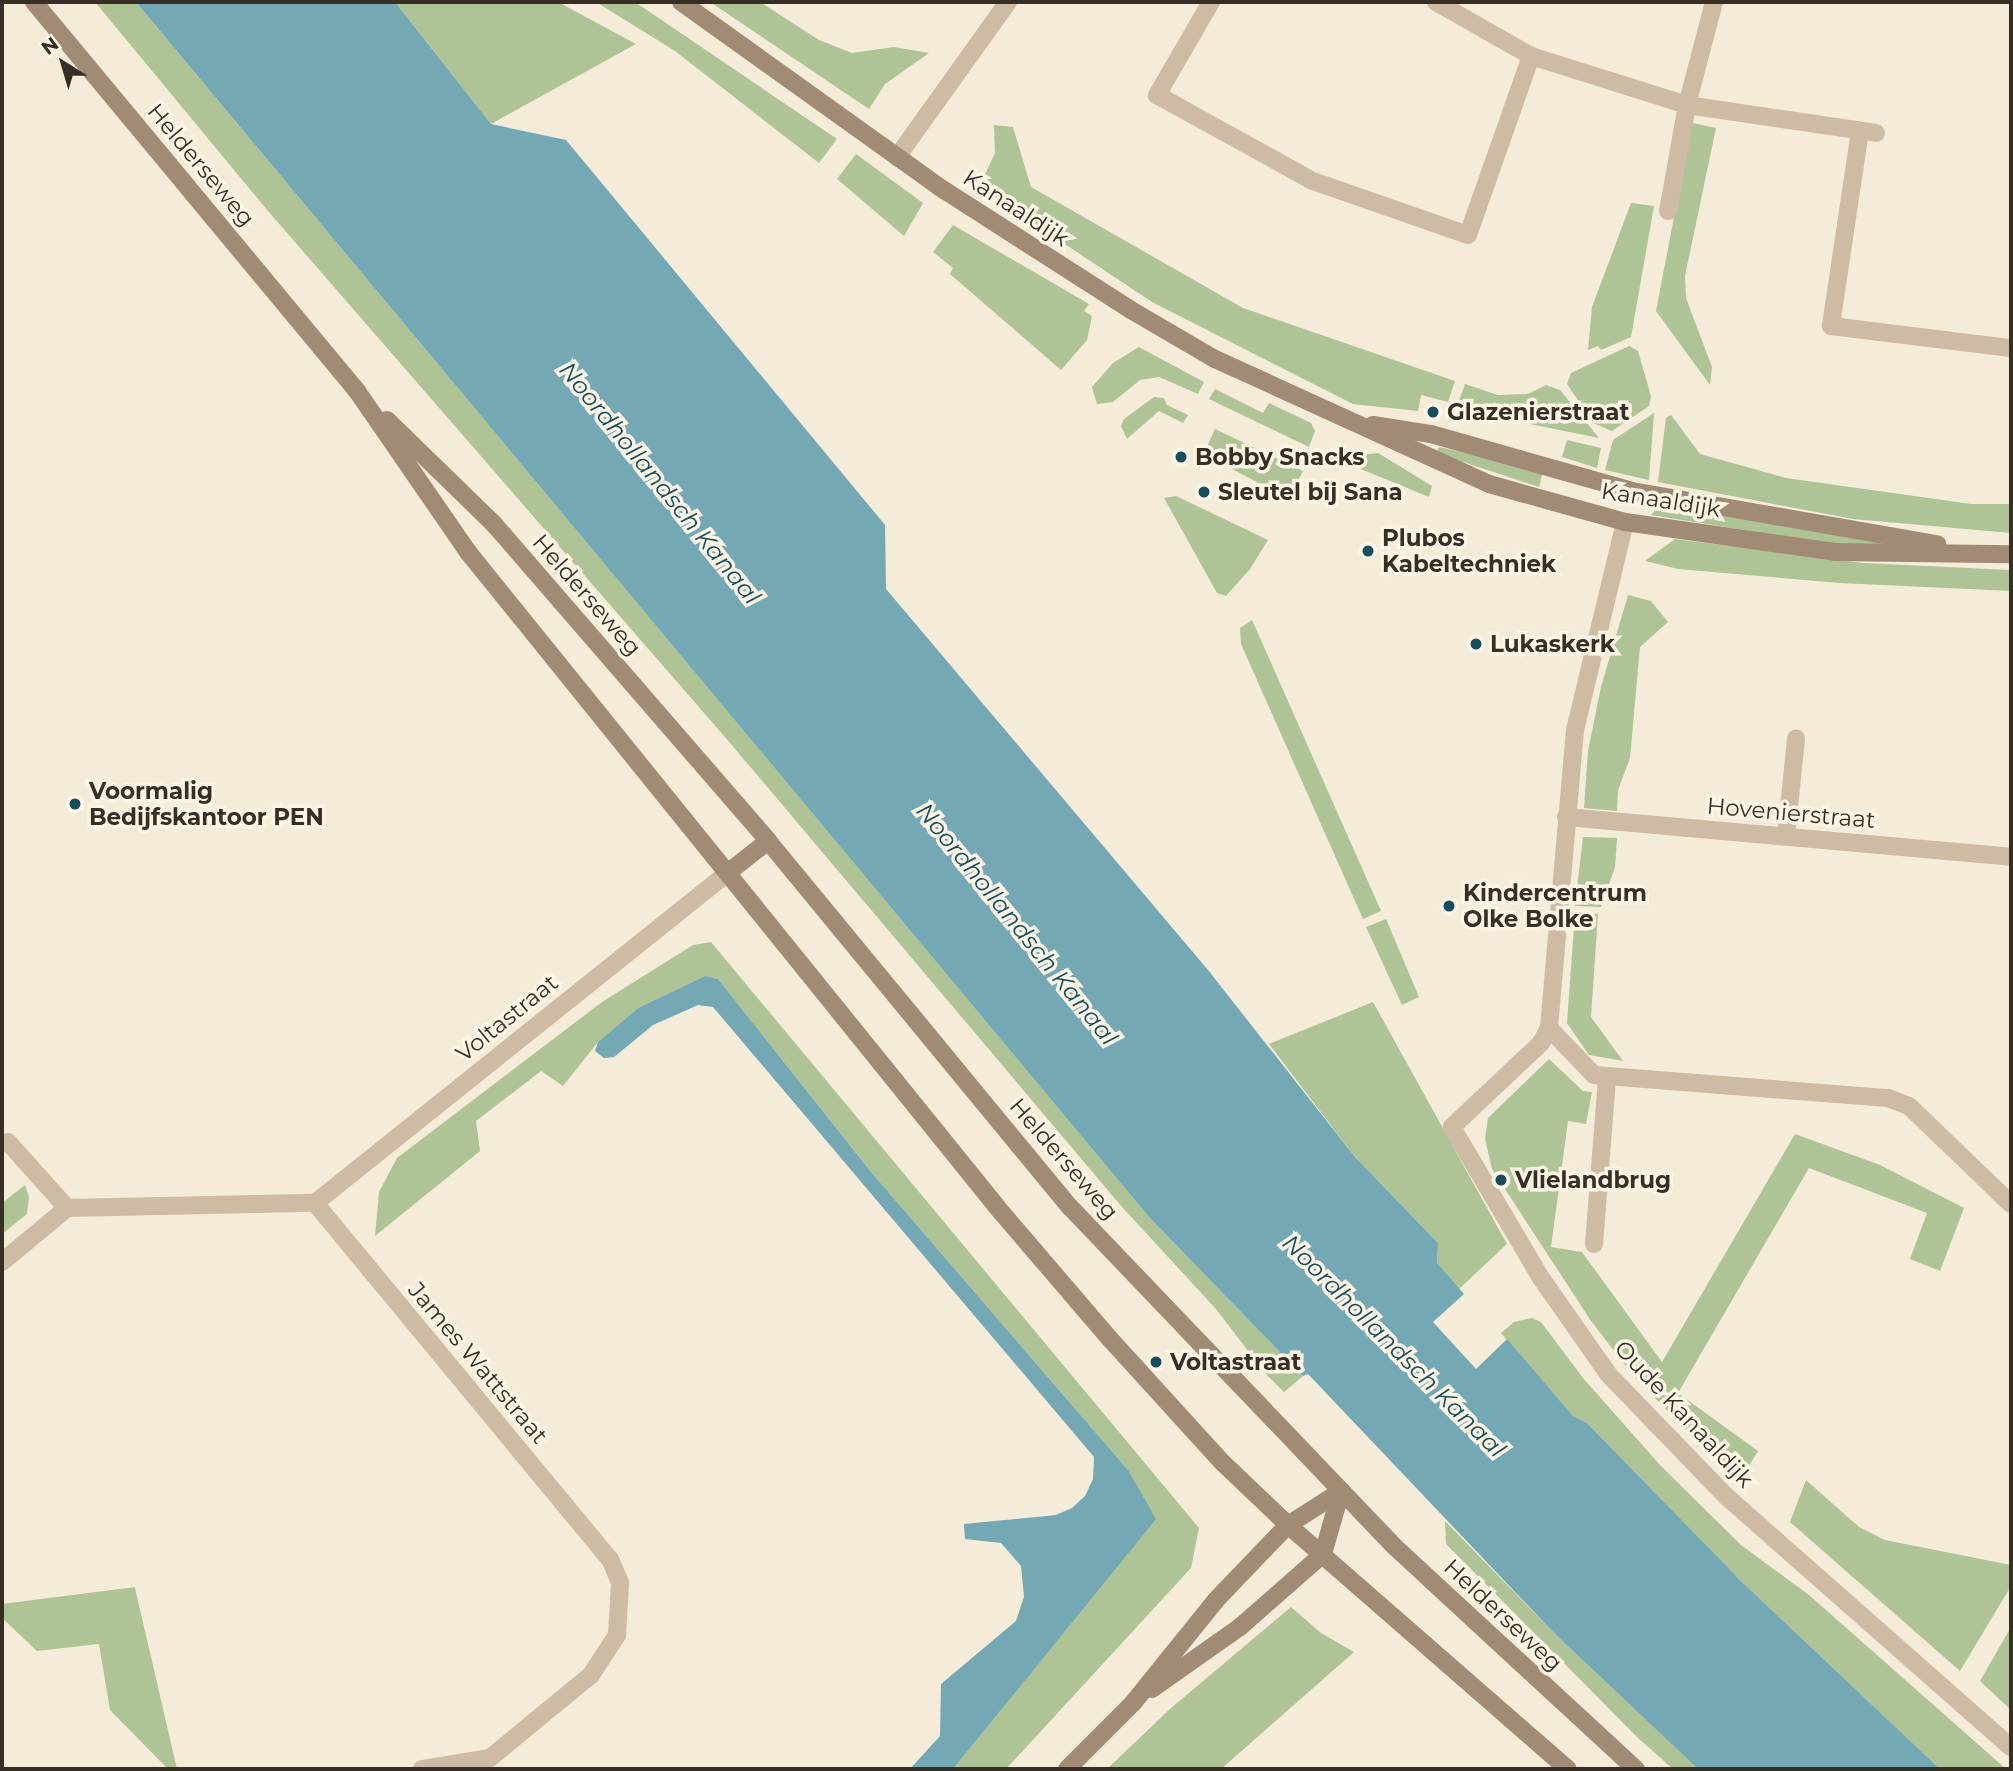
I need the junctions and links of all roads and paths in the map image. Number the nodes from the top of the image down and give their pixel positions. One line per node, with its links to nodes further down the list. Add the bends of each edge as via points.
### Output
1 (34, 2): 12 (main road, Helderseweg)
2 (681, 2): 9 (main road, Kanaaldijk)
3 (1008, 2): 9 (street)
4 (1211, 2): 7 (street, via 1157,95 1313,181 1468,235)
5 (1436, 2): 7 (street)
6 (1714, 2): 8 (street)
7 (1531, 56): 8 (street)
8 (1687, 105): 10 (street); 11 (street, via 1868,132 1832,326)
9 (897, 157): 13 (main road, Kanaaldijk, via 1181,340)
10 (1668, 211)
11 (2011, 348)
12 (357, 391): 21 (main road, Helderseweg, via 493,523); 23 (main road, Helderseweg, via 468,552)
13 (1346, 420): 14 (main road, Kanaaldijk, via 1431,435); 15 (main road, Kanaaldijk, via 1489,484)
14 (1632, 491): 15 (main road); 16 (main road, Kanaaldijk)
15 (1625, 522): 16 (main road, Kanaaldijk, via 1835,552); 19 (street, via 1575,730)
16 (1986, 553): 17 (main road, Kanaaldijk)
17 (2011, 554)
18 (1796, 739): 20 (street)
19 (1566, 817): 20 (street, Hovenierstraat); 24 (street)
20 (1786, 836): 22 (street, Hovenierstraat)
21 (768, 841): 23 (main road); 32 (main road, Helderseweg, via 1070,1207)
22 (2011, 857)
23 (730, 871): 27 (street, Voltastraat); 33 (main road, Helderseweg, via 1020,1234 1223,1463)
24 (1549, 1028): 25 (street, via 1594,1075); 36 (street, Oude Kanaaldijk, via 1541,1043 1452,1127 1541,1278 1609,1376 1684,1454)
25 (1607, 1077): 28 (street, via 1888,1098 1909,1106); 30 (street)
26 (8, 1142): 29 (street)
27 (315, 1203): 29 (street); 37 (street, James Wattstraat, via 610,1559 620,1583 617,1634 591,1675 490,1758)
28 (2011, 1204)
29 (67, 1208): 31 (street)
30 (1594, 1244)
31 (2, 1262)
32 (1341, 1491): 33 (main road); 34 (main road); 40 (main road, Helderseweg, via 1395,1548)
33 (1288, 1525): 34 (main road, Helderseweg); 35 (main road, via 1216,1600)
34 (1323, 1554): 35 (main road, via 1240,1627); 39 (main road, Helderseweg)
35 (1133, 1703): 38 (main road)
36 (2011, 1747)
37 (422, 1769)
38 (1067, 1769)
39 (1568, 1769)
40 (1636, 1769)

